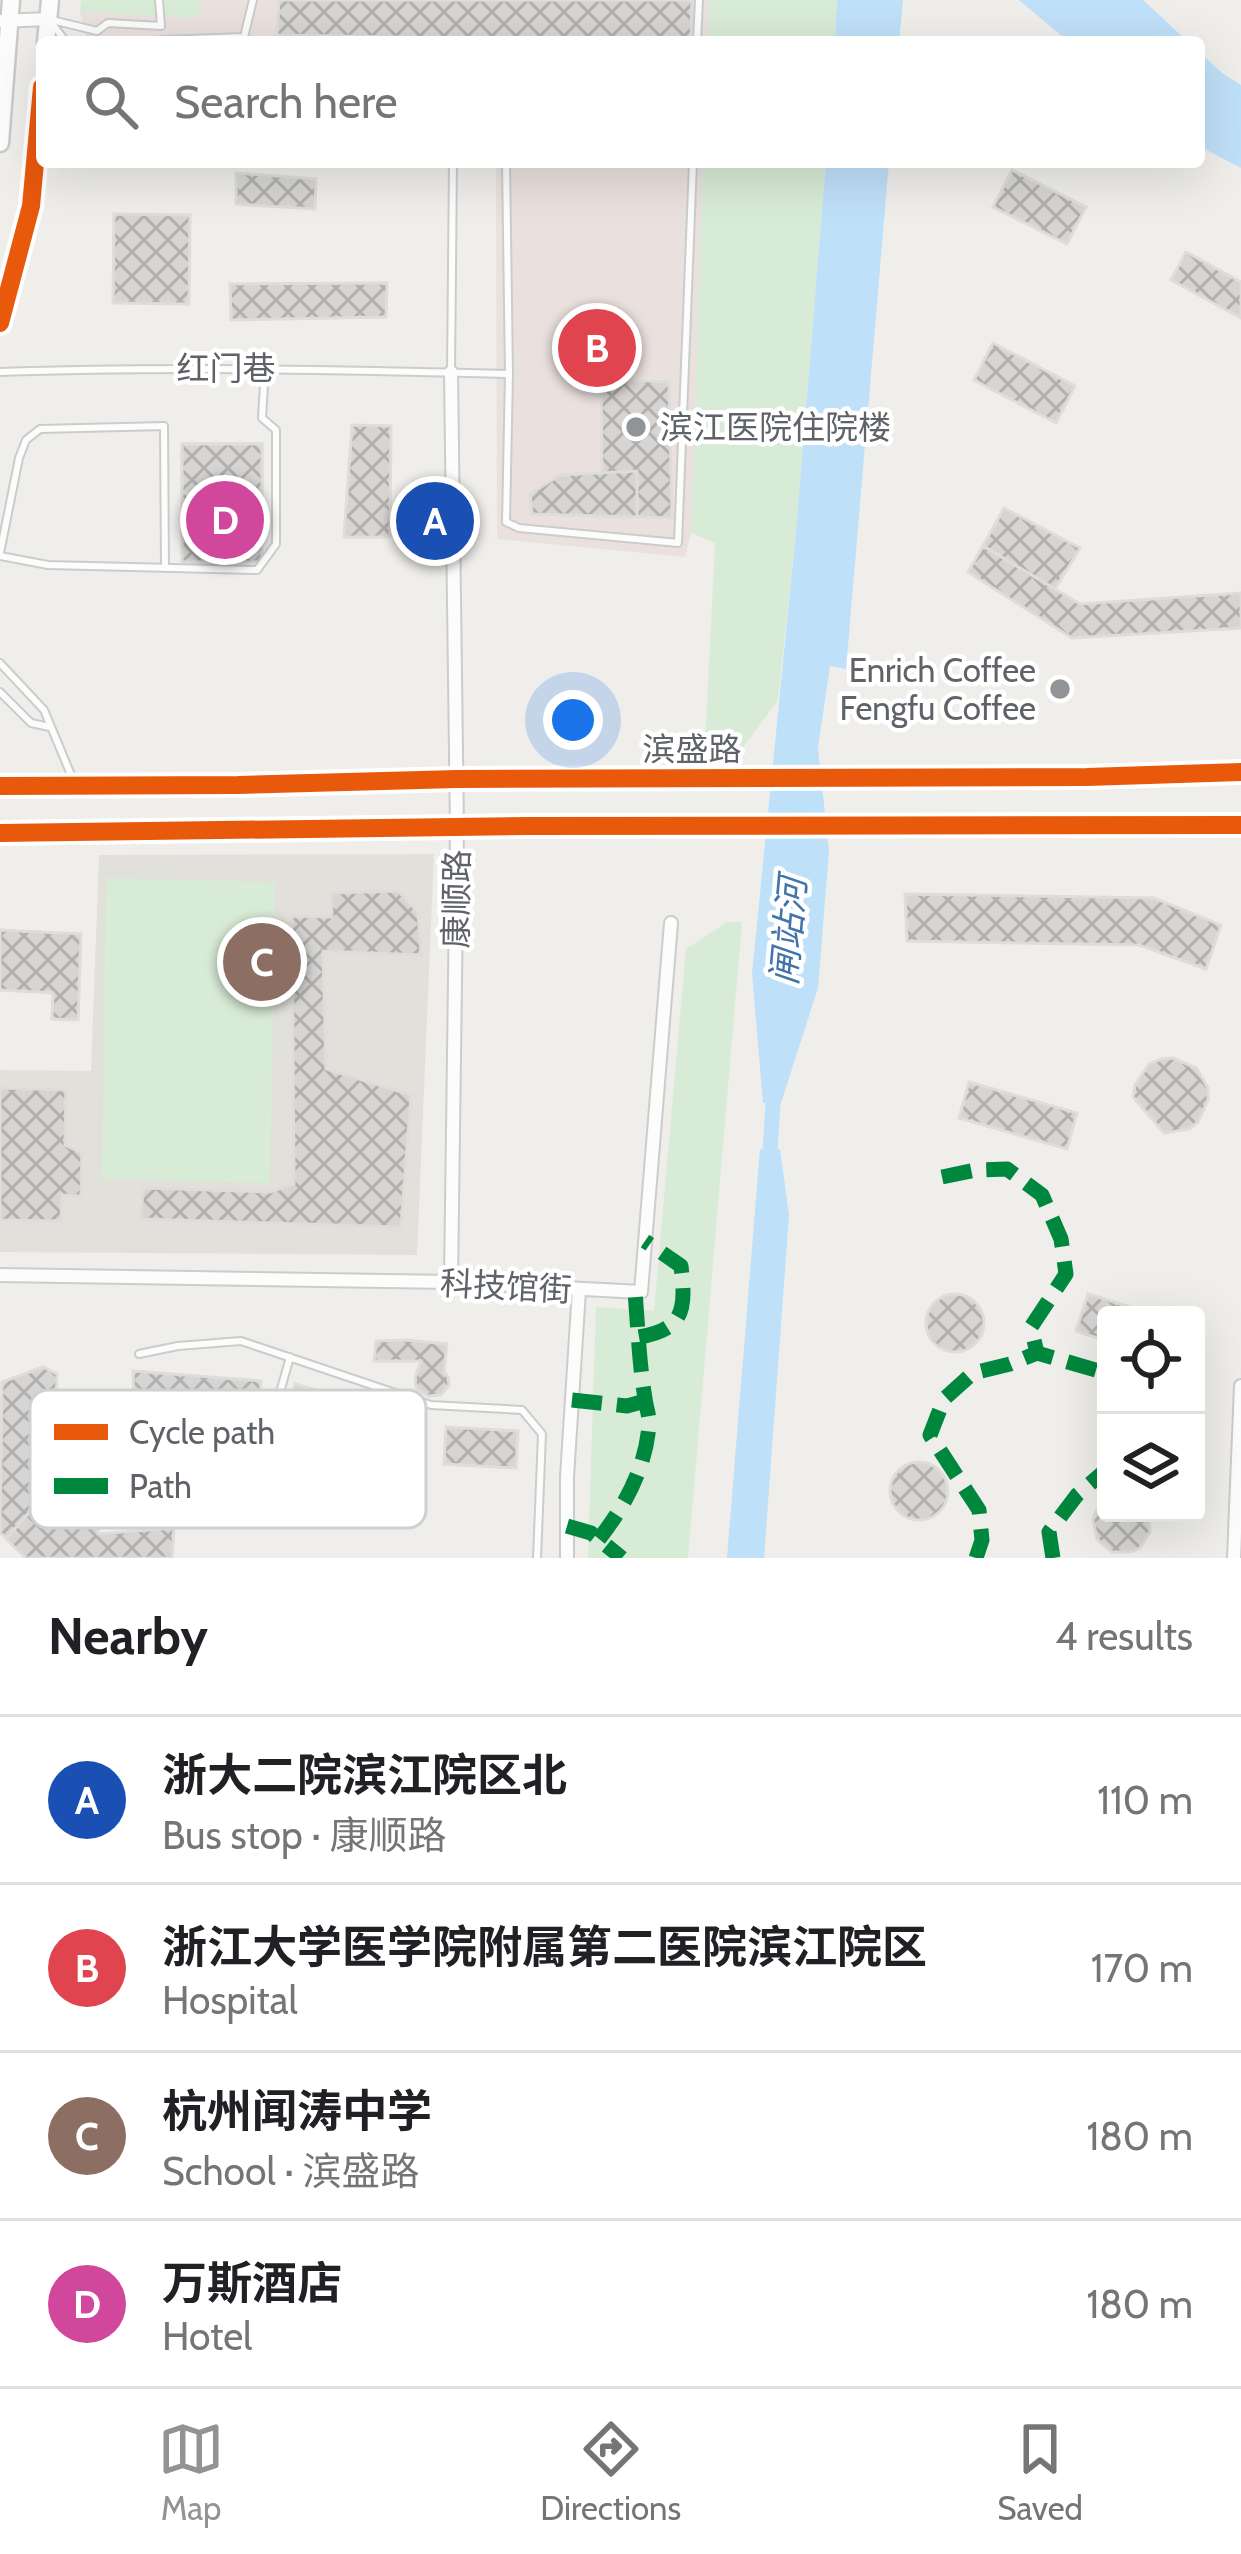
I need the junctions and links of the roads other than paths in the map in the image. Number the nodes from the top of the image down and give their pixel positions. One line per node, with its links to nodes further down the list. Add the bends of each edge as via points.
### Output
1 (11, 0): 6 (main road)
2 (159, 0): 7 (lane)
3 (253, 0): 9 (lane)
4 (699, 0): 10 (lane)
5 (49, 10): 6 (street); 7 (lane, via 97,31 108,23)
6 (5, 21): 11 (main road)
7 (161, 26): 8 (lane)
8 (161, 36)
9 (248, 36)
10 (697, 36)
11 (0, 143)
12 (36, 152): 16 (main road, via 31,206)
13 (453, 168): 19 (lane)
14 (506, 168): 20 (lane)
15 (693, 168): 20 (lane, via 678,543 506,522)
16 (0, 323)
17 (266, 368): 18 (lane, 红门巷); 19 (lane, 红门巷); 22 (lane, via 262,418 276,430 275,544 257,570)
18 (0, 372)
19 (452, 372): 20 (lane, 红门巷); 27 (street, 康顺路)
20 (509, 374)
21 (0, 555): 22 (lane, via 48,565); 22 (lane, via 19,458 40,428 164,426)
22 (165, 568)
23 (0, 664): 25 (lane)
24 (0, 692): 25 (lane, via 31,723)
25 (50, 727): 29 (lane)
26 (1241, 772): 27 (main road, 滨盛路)
27 (457, 779): 29 (main road, 滨盛路); 31 (street, 康顺路)
28 (0, 786): 29 (main road, 滨盛路)
29 (75, 786)
30 (1241, 825): 31 (main road)
31 (457, 828): 32 (main road); 35 (street, 康顺路)
32 (0, 833)
33 (671, 922): 36 (street, 科技馆街, via 641,1292)
34 (0, 1275): 35 (street, 科技馆街)
35 (451, 1282): 36 (street, 科技馆街)
36 (579, 1290): 44 (street)
37 (139, 1354): 38 (lane, via 241,1341)
38 (290, 1357): 40 (lane); 41 (lane)
39 (1241, 1386): 45 (street)
40 (281, 1390)
41 (387, 1390)
42 (426, 1403): 43 (lane, via 522,1410 542,1434)
43 (537, 1558)
44 (567, 1558)
45 (1234, 1558)

